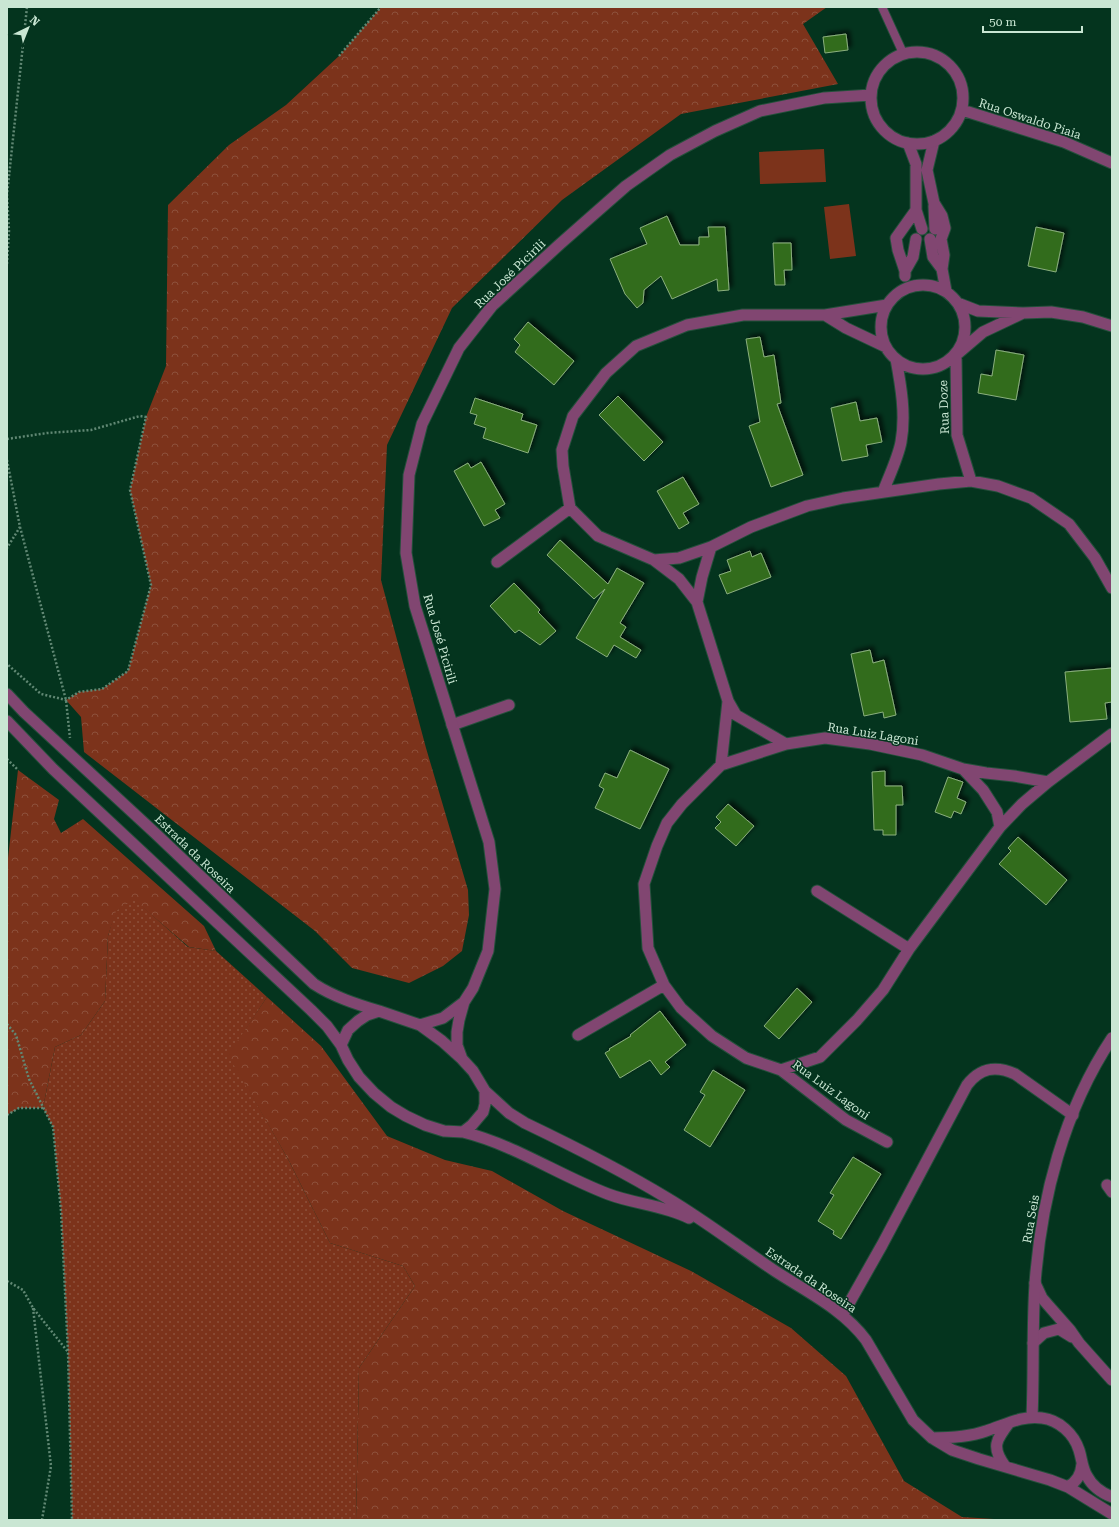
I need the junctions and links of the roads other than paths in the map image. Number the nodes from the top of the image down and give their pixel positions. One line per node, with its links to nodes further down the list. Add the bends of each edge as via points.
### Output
1 (882, 7): 2 (lane)
2 (903, 53): 3 (street, via 883,66 874,80); 4 (street, via 927,53 942,59 954,71 962,86)
3 (871, 95): 6 (street, via 872,107 882,128); 36 (street, Rua José Picirili, via 824,98 760,111 670,155 626,186 492,306 459,348 422,424 409,475 406,553 415,606)
4 (962, 110): 5 (street, via 950,130); 7 (street, Rua Oswaldo Piaia, via 1064,142)
5 (934, 142): 6 (street); 8 (street, via 927,170)
6 (908, 143): 9 (street, via 916,164)
7 (1112, 163)
8 (934, 203): 12 (street, via 933,257); 12 (street, via 942,216 945,228 941,239 944,255)
9 (916, 210): 10 (street); 13 (street, via 896,238)
10 (922, 229)
11 (916, 239): 13 (street, via 913,257)
12 (942, 269): 15 (street)
13 (904, 271): 14 (street)
14 (905, 288): 15 (street, via 924,284); 17 (street, via 894,295)
15 (946, 291): 16 (street)
16 (960, 304): 18 (street, via 978,311); 22 (street, via 966,330)
17 (887, 305): 19 (street); 21 (street, via 882,318 881,333)
18 (1023, 313): 20 (street, via 1051,312 1083,317); 22 (street, via 984,332)
19 (825, 315): 21 (street); 26 (street, via 743,315 687,325 636,346 606,373 574,416 562,450)
20 (1112, 326)
21 (886, 347): 23 (street)
22 (956, 355): 23 (street, via 940,366 920,369 907,366); 24 (street, Rua Doze, via 957,436)
23 (896, 359): 25 (street, via 903,410 901,442)
24 (971, 481): 25 (street); 30 (street, via 998,486 1031,498 1069,524 1095,558)
25 (883, 492): 27 (street, via 807,506 751,527)
26 (570, 508): 28 (street, via 598,536); 29 (street)
27 (711, 547): 28 (street, via 679,558); 31 (street)
28 (654, 560): 31 (street, via 679,579)
29 (497, 562)
30 (1112, 588)
31 (697, 602): 33 (street)
32 (7, 694): 47 (street, Estrada da Roseira, via 314,984 330,994)
33 (728, 700): 38 (street, via 736,715); 39 (street)
34 (509, 705): 36 (street)
35 (7, 721): 51 (street, Estrada da Roseira, via 53,769 311,1010)
36 (452, 725): 46 (street, Rua José Picirili, via 489,842 495,889 488,952 473,988)
37 (1112, 734): 41 (street)
38 (786, 744): 39 (street, Rua Luiz Lagoni); 40 (street, Rua Luiz Lagoni, via 825,738 870,744 922,755)
39 (720, 765): 45 (street, Rua Luiz Lagoni, via 667,823 644,884 648,948)
40 (963, 769): 41 (street, Rua Luiz Lagoni); 42 (street, Rua Luiz Lagoni, via 998,812)
41 (1048, 782): 42 (street)
42 (1000, 827): 44 (street, Rua Luiz Lagoni)
43 (817, 891): 44 (street)
44 (908, 949): 53 (street, Rua Luiz Lagoni, via 883,990 820,1057)
45 (664, 985): 49 (street); 53 (street, Rua Luiz Lagoni, via 681,1008 712,1036 746,1058)
46 (464, 1002): 48 (street, via 443,1018); 52 (street, via 457,1032 457,1045)
47 (379, 1011): 48 (street, Estrada da Roseira); 51 (street, via 358,1021 348,1030)
48 (420, 1026): 52 (street, Estrada da Roseira)
49 (578, 1035)
50 (1112, 1038): 55 (street, Rua Seis, via 1091,1074)
51 (341, 1045): 56 (street, Estrada da Roseira, via 359,1077 391,1107 425,1125 444,1131)
52 (462, 1059): 54 (street, Estrada da Roseira)
53 (781, 1070): 57 (street, Rua Luiz Lagoni, via 846,1120)
54 (485, 1090): 56 (street, via 483,1112); 58 (street, Estrada da Roseira, via 509,1113 524,1123 630,1176 692,1213)
55 (1073, 1115): 59 (street, Rua Seis, via 1048,1193); 60 (street, via 1015,1074 994,1069 978,1073 967,1085)
56 (463, 1132): 58 (street, Estrada da Roseira, via 498,1142 608,1194 670,1210)
57 (887, 1142)
58 (719, 1233): 60 (street, Estrada da Roseira)
59 (1035, 1283): 61 (street, Rua Seis); 62 (street, via 1042,1298)
60 (843, 1314): 67 (street, Estrada da Roseira, via 866,1340 913,1420)
61 (1033, 1343): 62 (street, via 1044,1333 1059,1329); 65 (street, Rua Seis)
62 (1079, 1343): 63 (street)
63 (1108, 1368): 64 (street)
64 (1112, 1380)
65 (1032, 1417): 66 (street); 68 (street, via 1051,1420 1066,1430 1077,1444)
66 (1009, 1422): 67 (street, via 964,1436); 69 (street, via 996,1445 997,1453)
67 (932, 1438): 69 (street, Estrada da Roseira, via 952,1450)
68 (1082, 1464): 70 (street, via 1079,1477); 71 (street, via 1086,1476 1094,1486)
69 (1005, 1466): 70 (street, Estrada da Roseira)
70 (1068, 1487): 72 (street, Estrada da Roseira)
71 (1112, 1498)
72 (1112, 1514)

